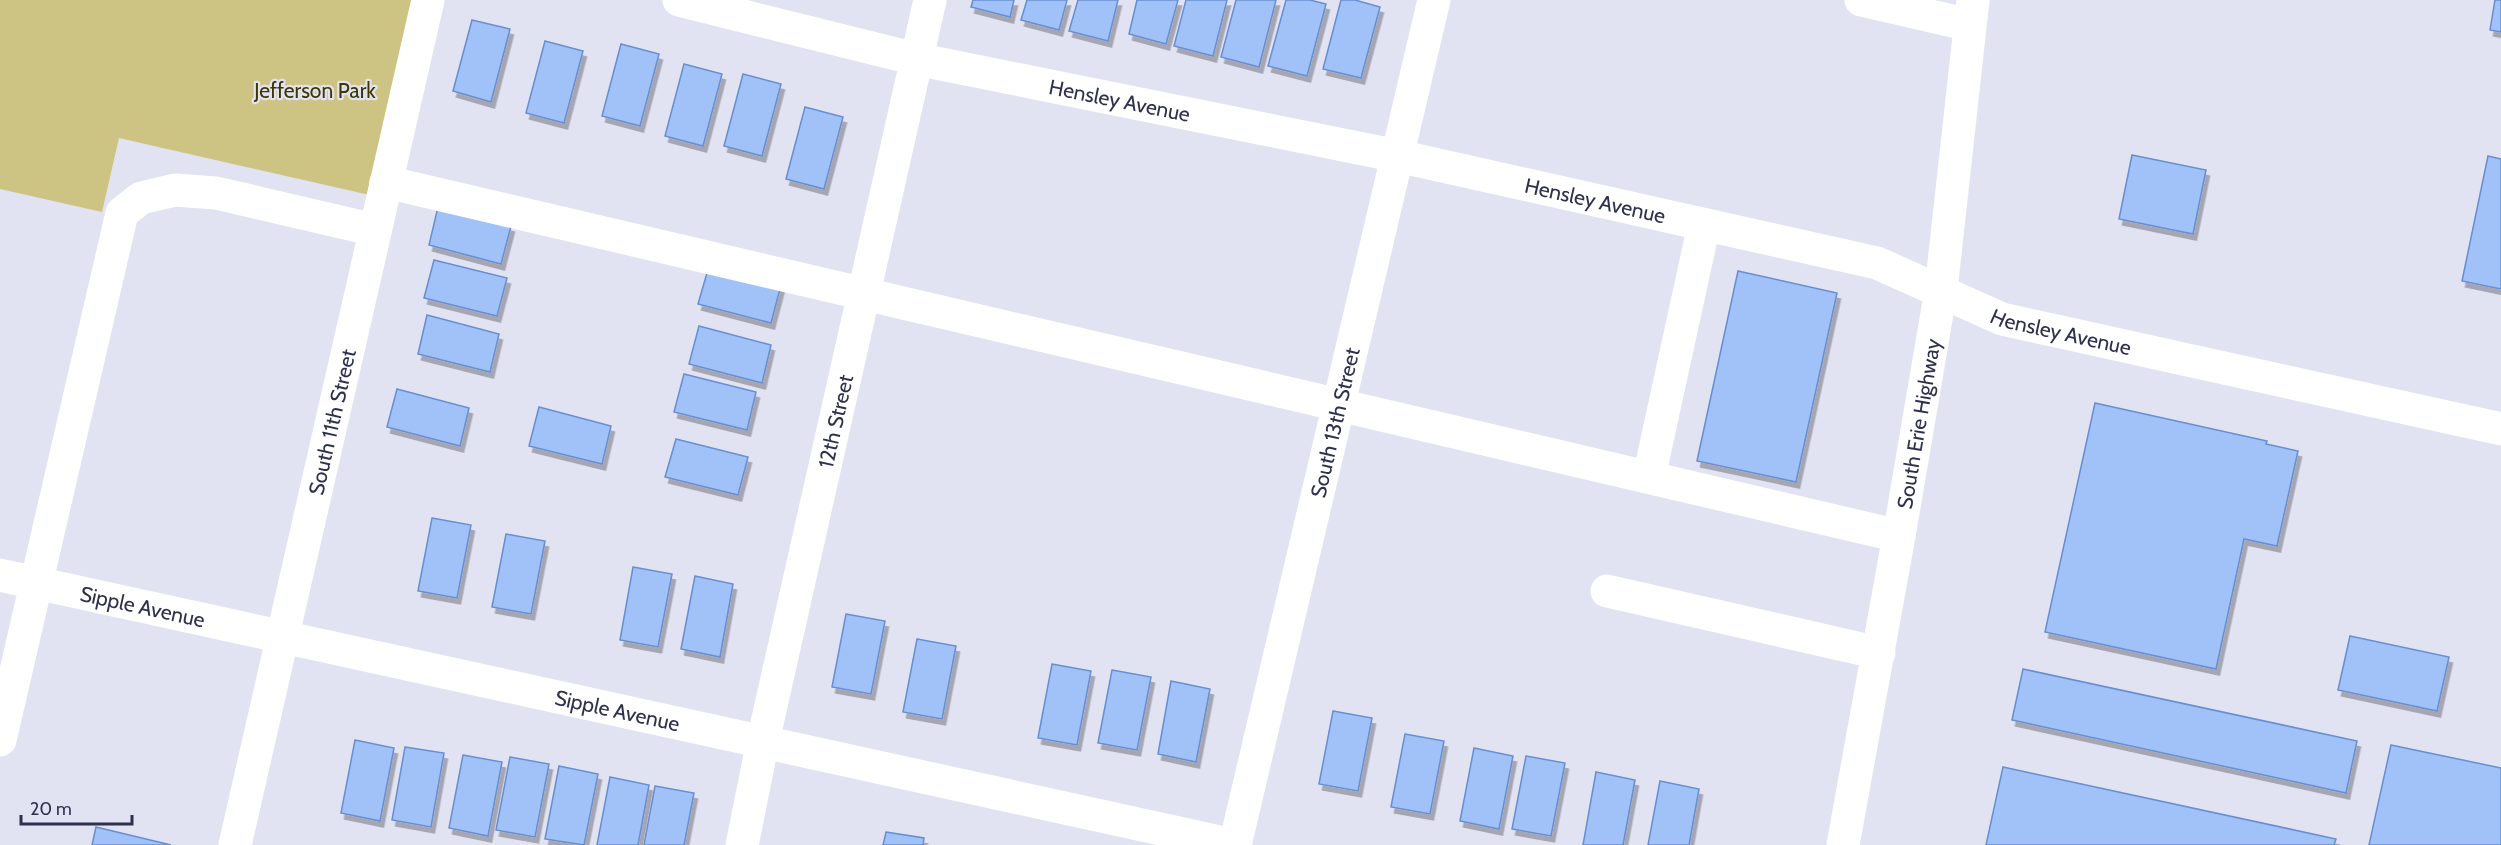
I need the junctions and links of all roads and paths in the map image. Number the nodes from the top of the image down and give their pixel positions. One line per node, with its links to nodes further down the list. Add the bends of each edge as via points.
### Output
1 (428, 0): 9 (street, South 11th Street)
2 (679, 0): 7 (street, Hensley Avenue)
3 (930, 0): 7 (street, 12th Street)
4 (1434, 0): 8 (street, South 13th Street)
5 (1861, 0): 6 (street)
6 (1972, 12): 12 (street, South Erie Highway)
7 (916, 59): 8 (street, Hensley Avenue); 13 (street, 12th Street)
8 (1398, 156): 10 (street, Hensley Avenue); 14 (street, South 13th Street)
9 (386, 182): 11 (street, South 11th Street); 13 (street)
10 (1704, 225): 12 (street, Hensley Avenue, via 1877,263); 16 (street)
11 (375, 230): 19 (street, via 216,193 175,190 141,198 122,213); 21 (street, South 11th Street)
12 (1941, 290): 15 (street, Hensley Avenue, via 2002,319); 17 (street, South Erie Highway)
13 (863, 295): 14 (street); 24 (street, 12th Street)
14 (1340, 405): 16 (street); 27 (street, South 13th Street)
15 (2501, 429)
16 (1649, 477): 17 (street)
17 (1899, 536): 22 (street, South Erie Highway)
18 (0, 575): 19 (street, Sipple Avenue)
19 (37, 583): 21 (street, Sipple Avenue); 23 (street)
20 (1607, 591): 22 (street)
21 (283, 635): 24 (street, Sipple Avenue); 25 (street, South 11th Street)
22 (1879, 653): 28 (street, South Erie Highway)
23 (0, 740)
24 (763, 741): 26 (street, 12th Street); 27 (street, Sipple Avenue)
25 (235, 845)
26 (742, 845)
27 (1235, 845)
28 (1843, 845)

